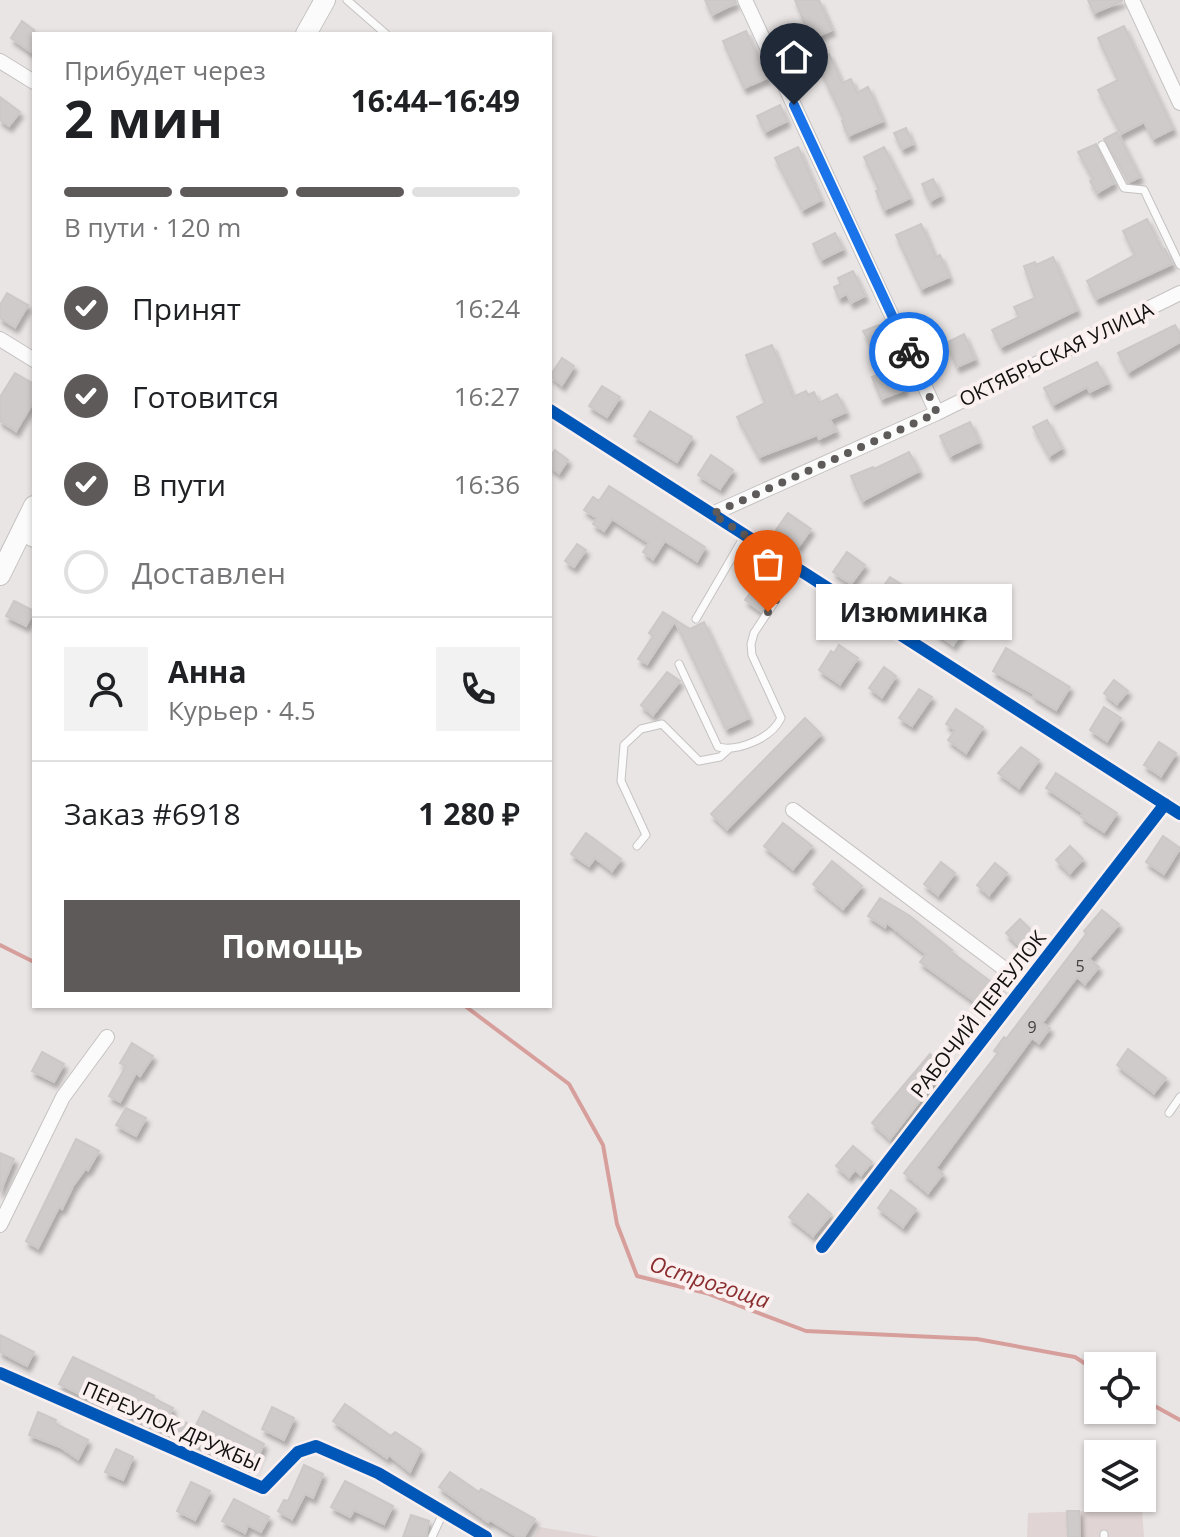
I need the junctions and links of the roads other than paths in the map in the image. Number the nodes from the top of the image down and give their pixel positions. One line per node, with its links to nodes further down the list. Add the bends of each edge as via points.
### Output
1 (325, 0): 5 (main road)
2 (347, 0): 6 (lane)
3 (745, 0): 16 (street)
4 (1132, 0): 9 (street)
5 (307, 32)
6 (384, 32)
7 (0, 61): 8 (street)
8 (32, 81)
9 (1180, 103)
10 (1102, 145): 11 (lane, via 1124,188 1144,190)
11 (1180, 265)
12 (1180, 293): 16 (street, ОКТЯБРЬСКАЯ УЛИЦА)
13 (0, 339): 14 (street)
14 (32, 359)
15 (552, 411): 17 (street)
16 (937, 413): 17 (street, ОКТЯБРЬСКАЯ УЛИЦА)
17 (712, 514): 19 (street)
18 (32, 515): 20 (main road)
19 (745, 535): 21 (street); 23 (lane)
20 (27, 536): 22 (main road)
21 (797, 568): 25 (lane, via 751,644 781,718 768,734); 26 (street)
22 (0, 575)
23 (696, 619)
24 (679, 664): 25 (lane, via 718,747)
25 (729, 749): 29 (lane, via 720,757 699,761 662,724 641,729 624,745 621,781 646,835)
26 (1165, 804): 28 (street); 30 (street, РАБОЧИЙ ПЕРЕУЛОК)
27 (793, 810): 30 (street, РАБОЧИЙ ПЕРЕУЛОК)
28 (1180, 814)
29 (637, 846)
30 (1026, 985): 35 (street, РАБОЧИЙ ПЕРЕУЛОК)
31 (107, 1037): 34 (street, via 63,1097)
32 (1180, 1097): 33 (lane)
33 (1169, 1113)
34 (0, 1225)
35 (822, 1247)
36 (0, 1373): 37 (street, ПЕРЕУЛОК ДРУЖБЫ, via 263,1488 298,1452 316,1446 378,1473)
37 (443, 1513): 38 (lane); 39 (street, ПЕРЕУЛОК ДРУЖБЫ)
38 (432, 1537)
39 (486, 1537)

